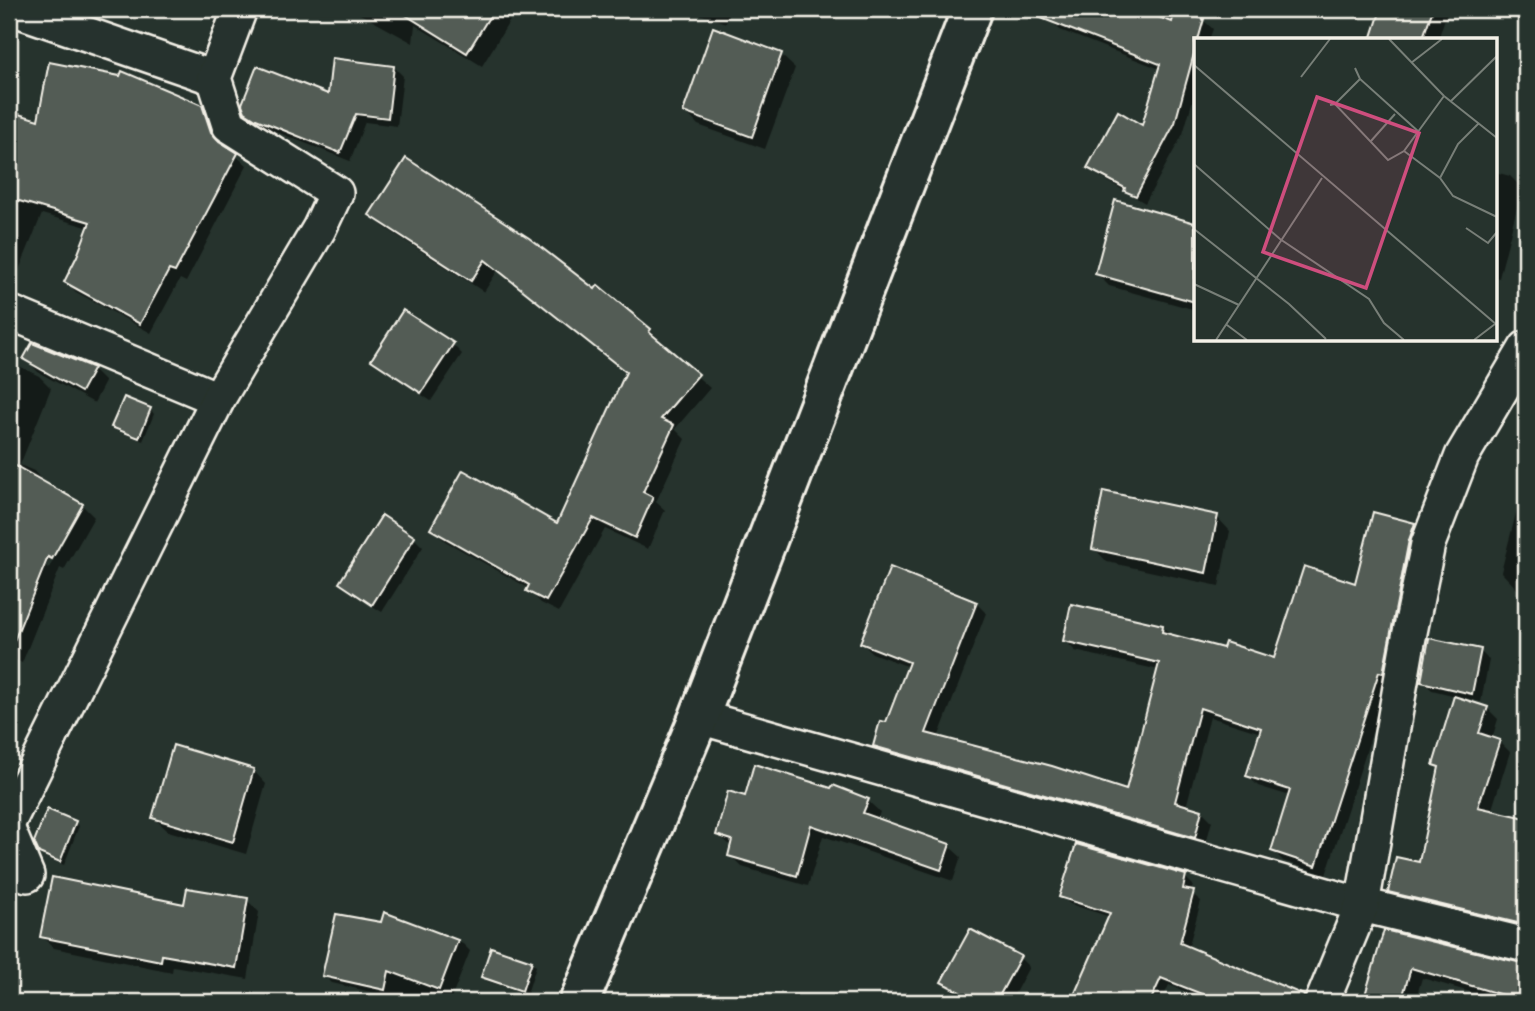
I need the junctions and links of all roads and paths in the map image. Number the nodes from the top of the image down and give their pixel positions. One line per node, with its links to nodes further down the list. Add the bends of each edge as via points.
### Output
1 (14, 9): 4 (street)
2 (240, 9): 4 (street)
3 (972, 9): 8 (street)
4 (214, 78): 7 (street, via 229,125 336,193)
5 (9, 312): 7 (street)
6 (1526, 348): 12 (street, via 1462,456 1428,544)
7 (219, 399): 9 (street)
8 (699, 716): 12 (street); 14 (street)
9 (9, 821)
10 (9, 832): 11 (street)
11 (27, 875)
12 (1362, 905): 13 (street); 15 (street)
13 (1526, 945)
14 (579, 1002)
15 (1322, 1002)

